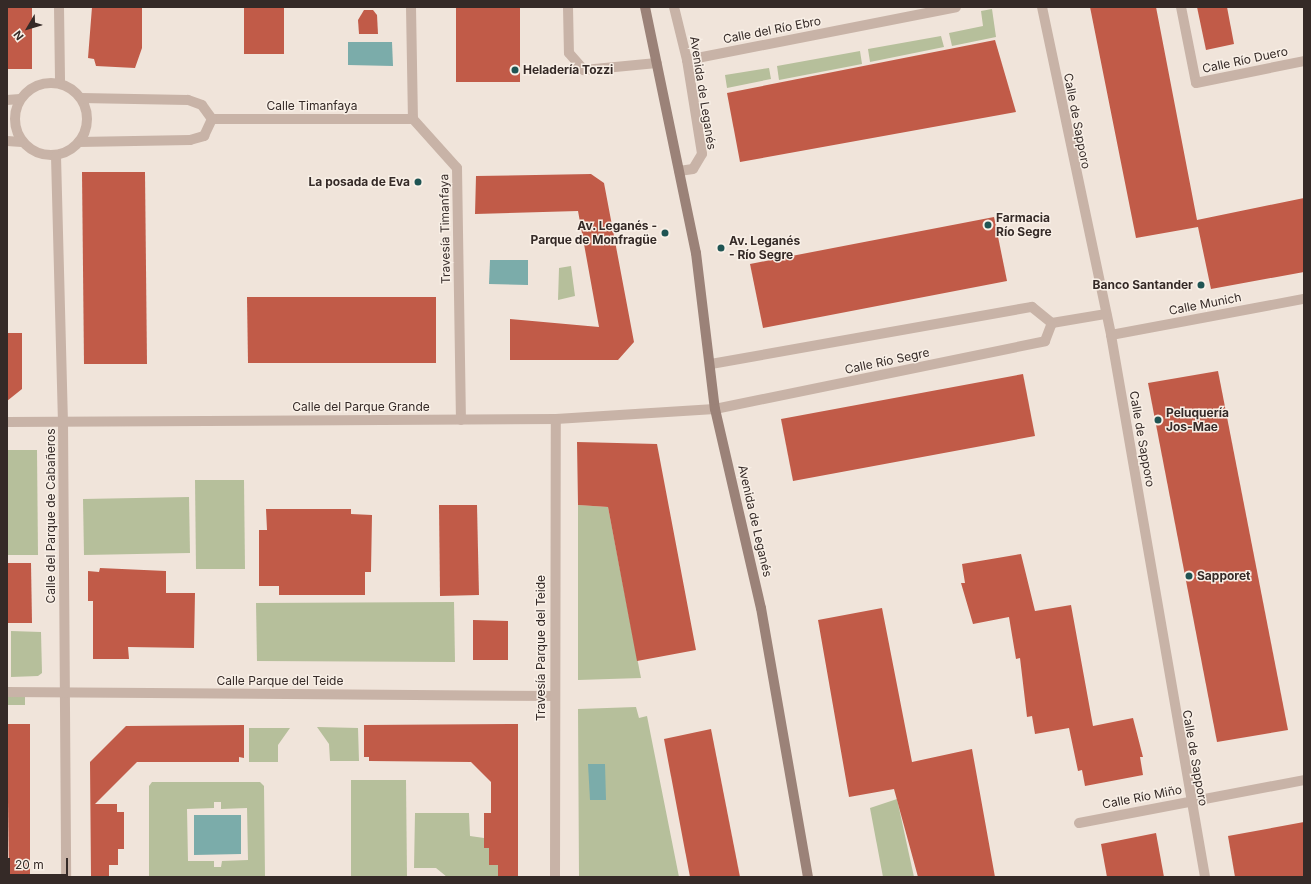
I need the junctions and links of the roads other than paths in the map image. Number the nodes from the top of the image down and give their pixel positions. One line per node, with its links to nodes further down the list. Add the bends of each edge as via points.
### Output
1 (59, 7): 12 (street)
2 (411, 7): 17 (street)
3 (568, 7): 11 (street, via 569,53 584,70)
4 (645, 7): 11 (street, Avenida de Leganés)
5 (674, 7): 9 (street, Avenida de Leganés)
6 (956, 7): 9 (street, Calle del Río Ebro)
7 (1042, 7): 24 (street, Calle de Sapporo)
8 (1181, 7): 10 (street, Calle Río Duero, via 1196,83)
9 (687, 60): 22 (street, Avenida de Leganés, via 702,154 693,169)
10 (1304, 61)
11 (657, 63): 22 (street, Avenida de Leganés)
12 (60, 83): 13 (street); 14 (street, via 45,83 27,91)
13 (81, 98): 16 (street, via 188,100 202,105); 20 (street, via 86,110 86,128)
14 (20, 99): 15 (street); 19 (street, via 15,118)
15 (7, 100)
16 (212, 119): 17 (street, Calle Timanfaya); 20 (street, via 204,136 190,140)
17 (413, 119): 30 (street, Travesía Timanfaya, via 457,168)
18 (7, 142): 19 (street)
19 (22, 142): 21 (street, via 43,155)
20 (80, 142): 21 (street)
21 (56, 156): 32 (street, Calle del Parque de Cabañeros)
22 (679, 171): 27 (street, Avenida de Leganés, via 696,253)
23 (1304, 299): 26 (street, Calle Munich)
24 (1106, 314): 25 (street); 26 (street, Calle de Sapporo)
25 (1052, 324): 27 (street, via 1032,307); 28 (street, Calle Río Segre, via 1046,341)
26 (1111, 335): 37 (street, Calle de Sapporo)
27 (711, 364): 28 (street, Avenida de Leganés)
28 (715, 409): 29 (street, Calle del Parque Grande); 41 (street, Avenida de Leganés, via 761,608)
29 (556, 419): 30 (street, Calle del Parque Grande); 35 (street, Travesía Parque del Teide)
30 (461, 420): 32 (street, Calle del Parque Grande)
31 (7, 422): 32 (street, Calle del Parque Grande)
32 (63, 422): 34 (street, Calle del Parque de Cabañeros)
33 (7, 692): 34 (street, Calle Parque del Teide)
34 (65, 692): 35 (street, Calle Parque del Teide); 39 (street, Calle del Parque de Cabañeros)
35 (553, 696): 40 (street, Travesía Parque del Teide)
36 (1304, 780): 37 (street, Calle Río Miño)
37 (1189, 802): 38 (street, Calle Río Miño); 42 (street, Calle de Sapporo)
38 (1079, 823)
39 (66, 877)
40 (555, 877)
41 (808, 877)
42 (1205, 877)

